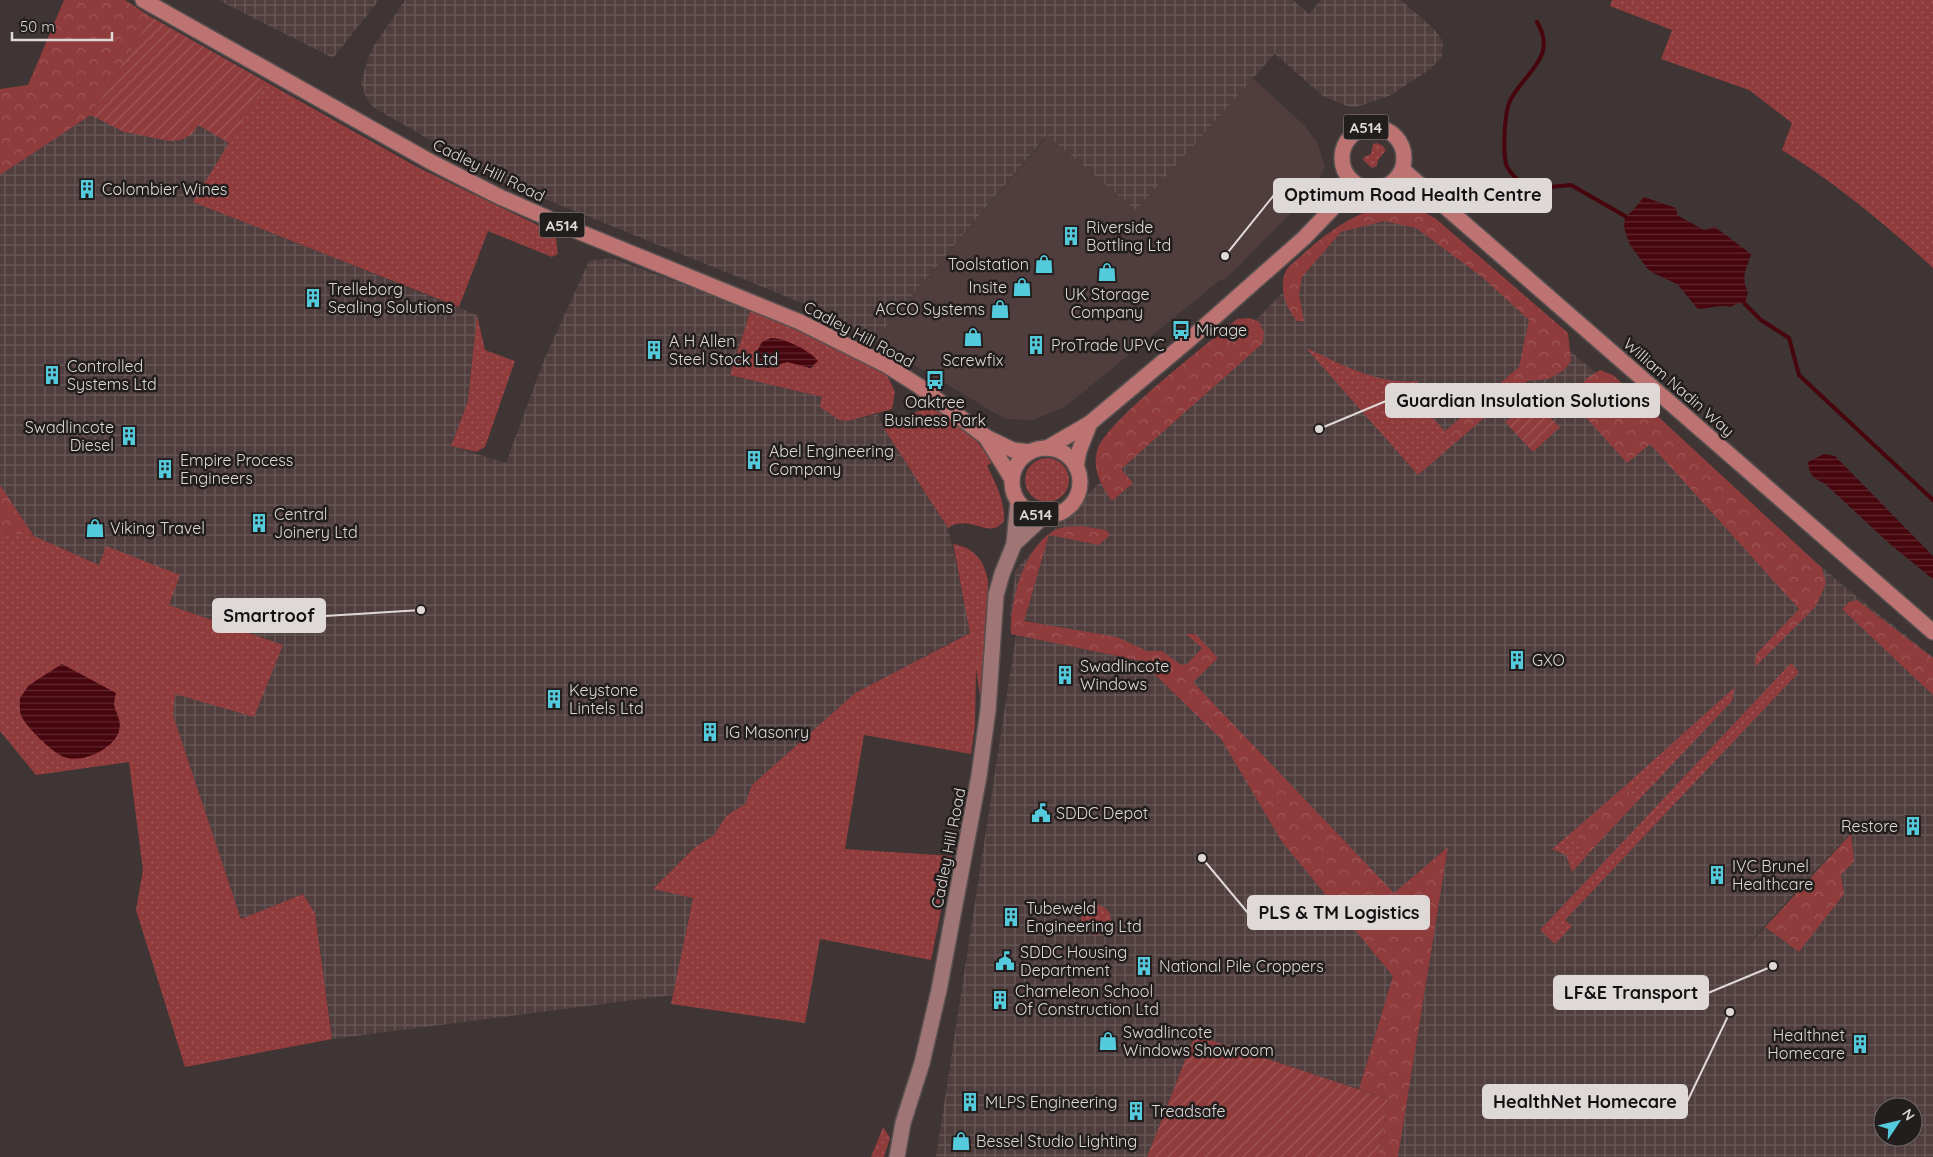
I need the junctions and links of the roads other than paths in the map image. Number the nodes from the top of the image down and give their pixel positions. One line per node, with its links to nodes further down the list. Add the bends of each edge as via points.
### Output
1 (143, 0): 5 (main road, Cadley Hill Road / A514, via 431,162 500,197 800,322 886,365)
2 (1402, 170): 3 (main road, via 1397,179 1381,190 1364,189); 3 (main road, A514, via 1404,148 1399,139 1381,127 1370,126 1351,136 1343,151 1342,162); 13 (main road, William Nadin Way)
3 (1353, 183): 4 (main road, A514, via 1304,238)
4 (1090, 423): 6 (main road, A514); 8 (main road, A514)
5 (986, 437): 7 (main road, Cadley Hill Road / A514, via 1013,450); 9 (main road, Cadley Hill Road / A514)
6 (1047, 448): 7 (main road, A514); 8 (main road, via 1063,453)
7 (1030, 452): 9 (main road, A514, via 1019,461)
8 (1076, 467): 11 (main road, A514, via 1079,490 1074,501 1066,509)
9 (1012, 478): 10 (main road, A514)
10 (1018, 502): 11 (main road, A514, via 1032,514); 12 (street, Cadley Hill Road)
11 (1044, 516): 12 (street, Cadley Hill Road)
12 (1014, 544): 14 (street, Cadley Hill Road, via 996,595 988,710 979,776 942,971)
13 (1933, 632)
14 (897, 1157)

